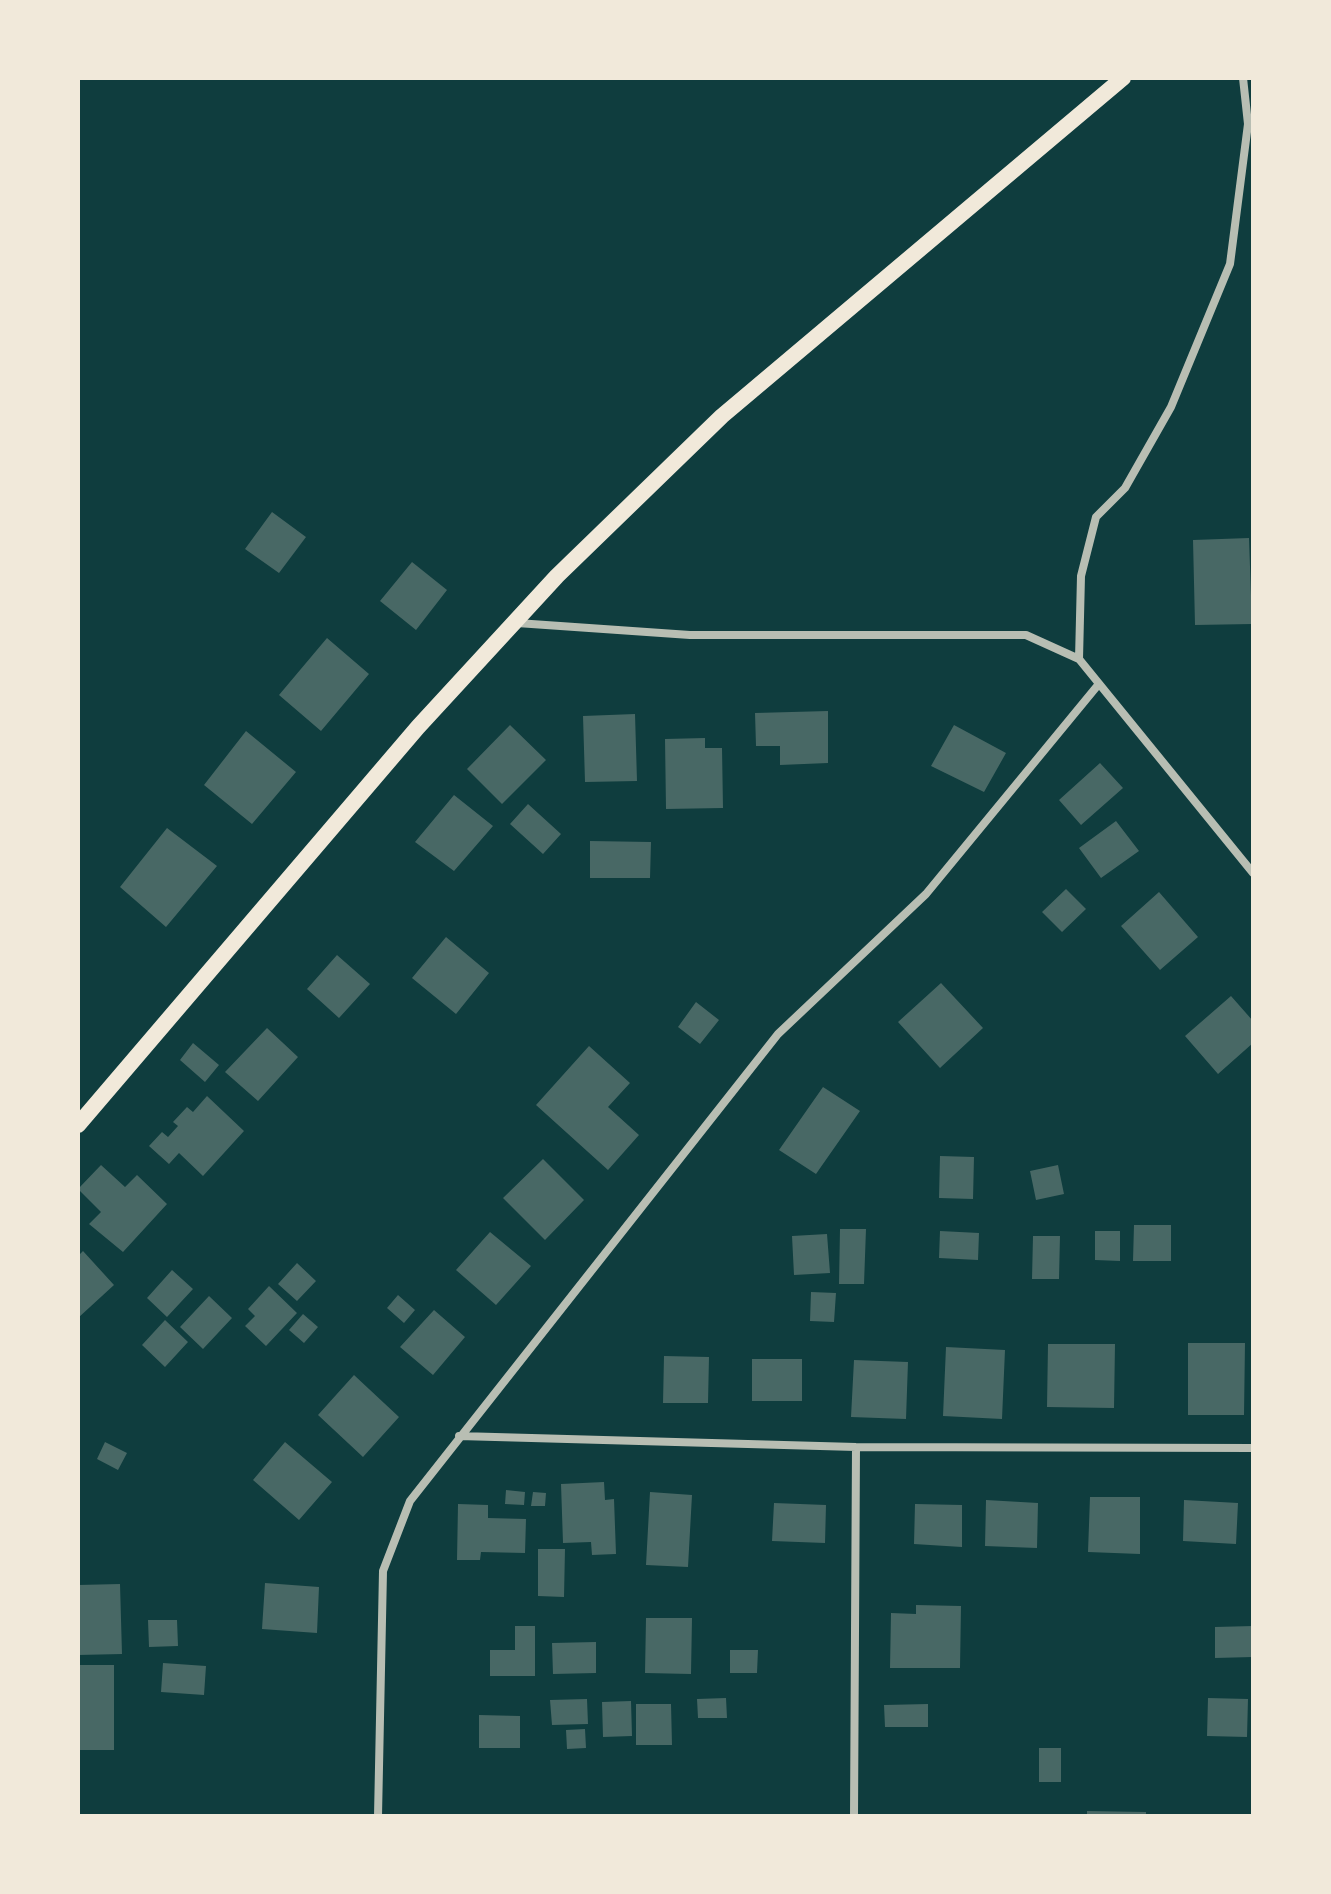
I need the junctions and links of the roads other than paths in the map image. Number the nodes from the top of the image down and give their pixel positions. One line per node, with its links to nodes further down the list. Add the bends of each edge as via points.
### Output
1 (1123, 78): 3 (main road, via 722,416)
2 (1243, 78): 4 (street, via 1248,124 1230,264 1171,407 1125,488 1096,517 1081,576)
3 (512, 623): 4 (street, via 690,635 1026,635); 7 (main road)
4 (1079, 659): 5 (street)
5 (1098, 685): 6 (street); 8 (street, via 926,894 778,1034)
6 (1253, 873)
7 (78, 1125)
8 (459, 1436): 9 (street); 11 (street, via 410,1501 383,1571)
9 (856, 1447): 10 (street); 12 (street)
10 (1253, 1448)
11 (378, 1816)
12 (854, 1816)

